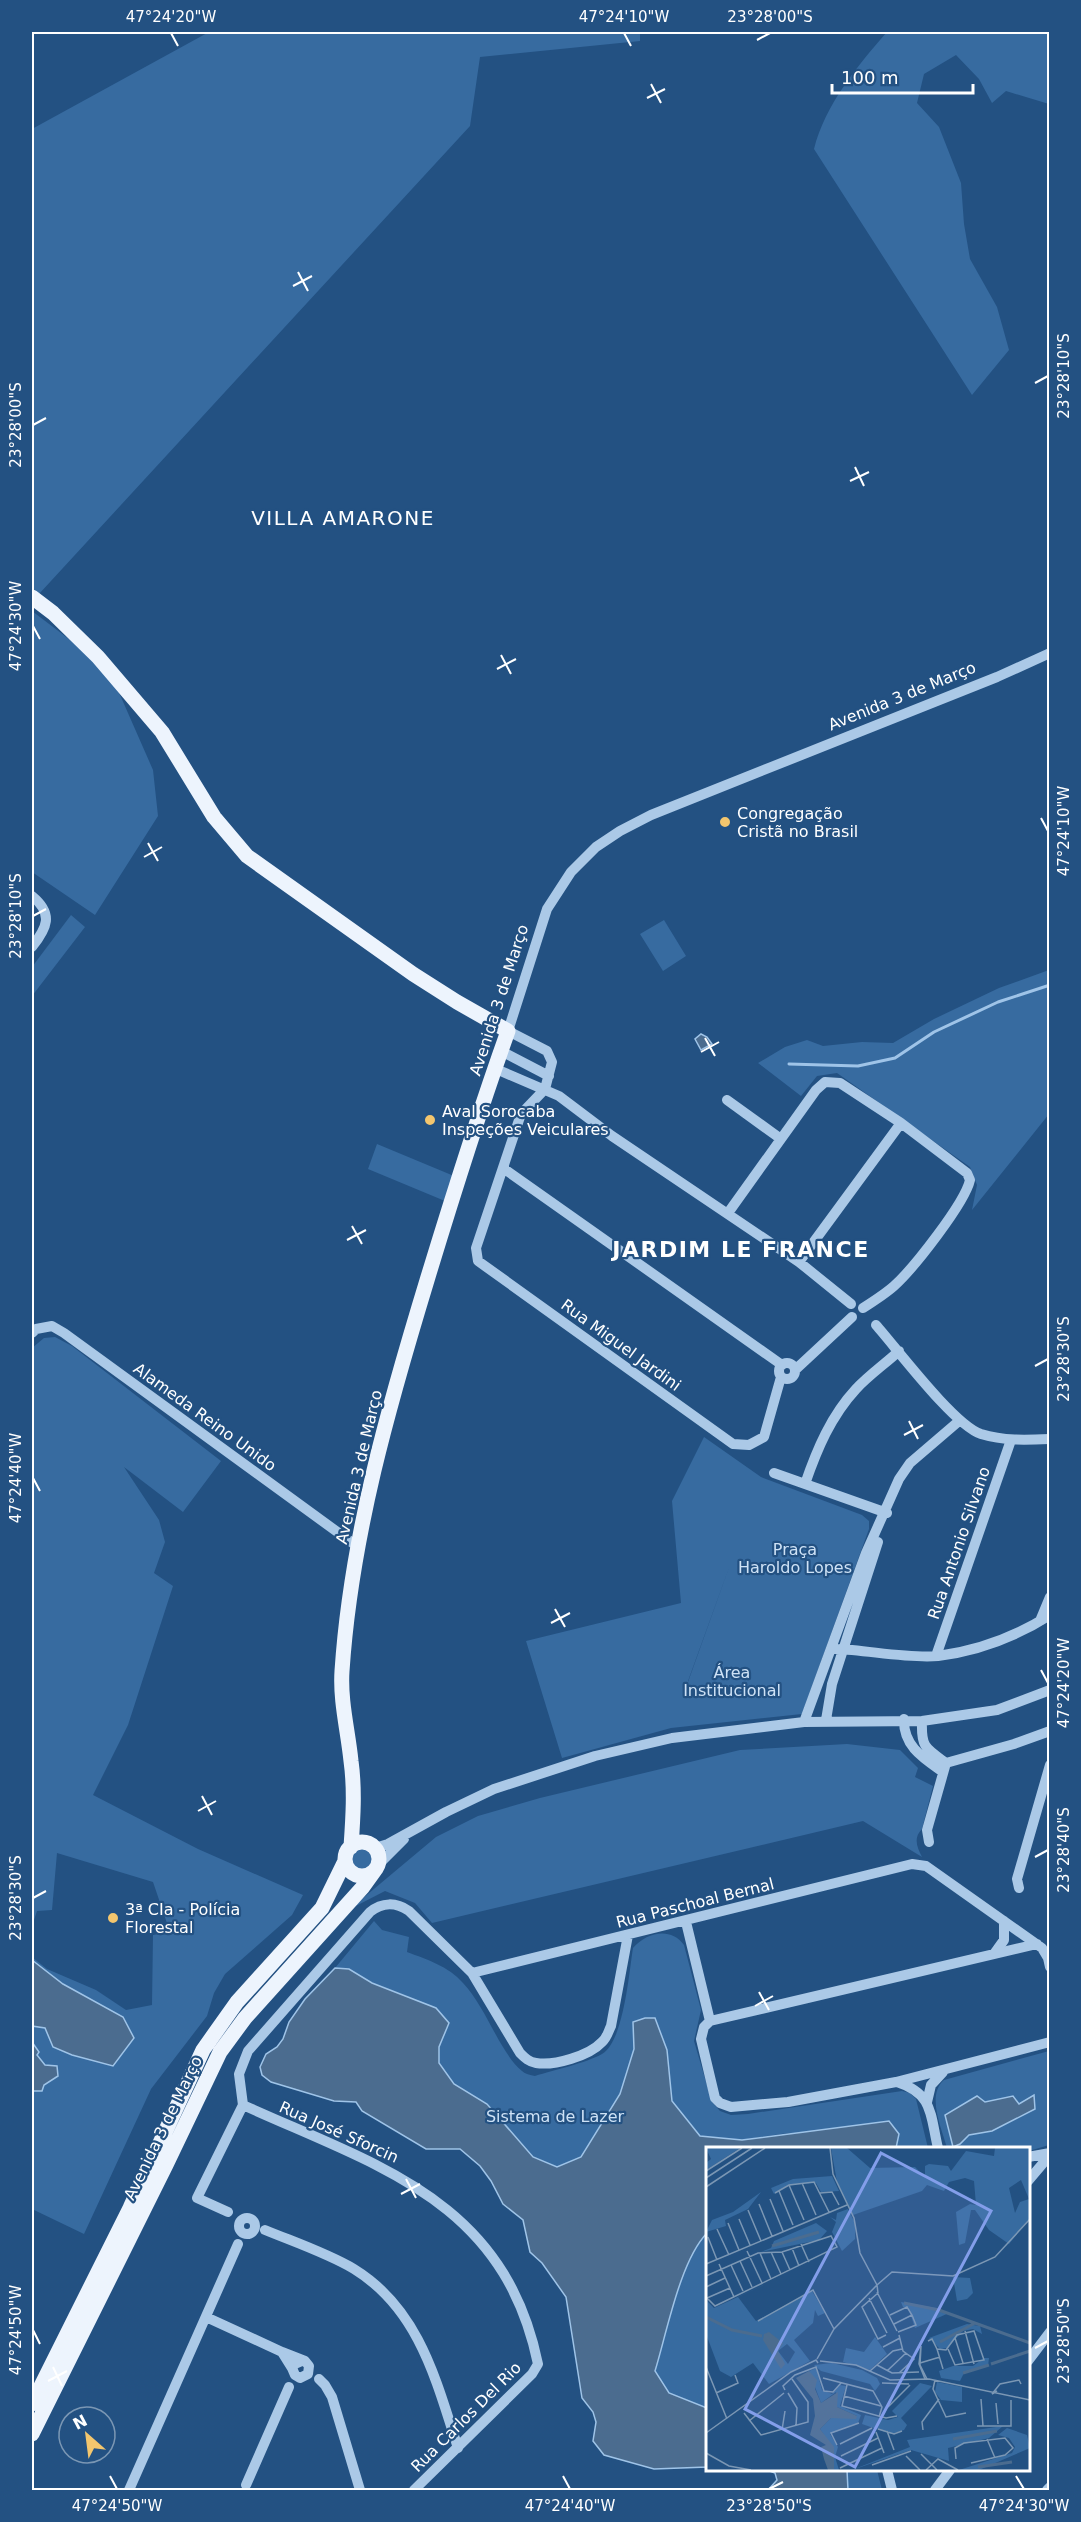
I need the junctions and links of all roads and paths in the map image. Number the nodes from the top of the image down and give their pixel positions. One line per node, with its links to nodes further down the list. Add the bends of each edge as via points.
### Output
1 (32, 597): 5 (main road, via 98,657 162,732 214,817 247,856 413,974)
2 (1050, 653): 5 (street, Avenida 3 de Março, via 651,815 596,847 571,872 547,909)
3 (32, 896): 4 (street, via 46,916 44,932)
4 (32, 947)
5 (508, 1031): 6 (main road, Avenida 3 de Março); 8 (street, via 547,1051 552,1062)
6 (501, 1051): 7 (main road, Avenida 3 de Março); 8 (street)
7 (496, 1068): 9 (street); 31 (main road, Avenida 3 de Março, via 406,1348)
8 (549, 1076): 9 (street)
9 (545, 1089): 13 (street, via 521,1114); 14 (street)
10 (727, 1100): 12 (street)
11 (901, 1123): 12 (street, via 840,1083 825,1082); 15 (street); 17 (street, via 967,1173 970,1180 968,1190 947,1221 895,1286)
12 (781, 1139): 14 (street)
13 (503, 1168): 22 (street); 24 (street, Rua Miguel Jardini, via 476,1248 478,1261 733,1444 749,1445 764,1437)
14 (728, 1213): 15 (street)
15 (799, 1262): 16 (street)
16 (851, 1304): 17 (street, via 858,1302); 18 (street)
17 (864, 1308): 18 (street, via 860,1316)
18 (852, 1317): 23 (street)
19 (876, 1325): 21 (street)
20 (32, 1333): 31 (street, Alameda Reino Unido, via 52,1326 64,1333)
21 (899, 1351): 25 (street); 29 (street, via 856,1388 839,1411 822,1438)
22 (782, 1365): 23 (street, via 789,1363); 24 (street)
23 (795, 1370): 24 (street, via 791,1378)
24 (781, 1377)
25 (959, 1421): 27 (street, via 979,1433); 30 (street, via 910,1463)
26 (1050, 1439): 27 (street)
27 (1011, 1440): 36 (street, Rua Antonio Silvano)
28 (774, 1473): 29 (street)
29 (805, 1484): 30 (street)
30 (886, 1508): 34 (street); 35 (street)
31 (358, 1547): 46 (main road, Avenida 3 de Março, via 342,1672)
32 (1050, 1597): 33 (street)
33 (1045, 1618): 36 (street, via 985,1646)
34 (830, 1649): 35 (street); 41 (street)
35 (843, 1649): 36 (street); 39 (street)
36 (936, 1656)
37 (1050, 1690): 40 (street, via 997,1710)
38 (904, 1719): 39 (street); 40 (street); 45 (street, via 907,1741 922,1756)
39 (826, 1720): 41 (street)
40 (922, 1721): 45 (street, via 925,1748)
41 (804, 1722): 47 (street, via 672,1738 595,1756 494,1789)
42 (1047, 1732): 43 (street); 45 (street)
43 (1050, 1744)
44 (1050, 1765): 53 (street, via 1017,1879)
45 (945, 1767): 48 (street, via 927,1830)
46 (354, 1800): 49 (main road, Avenida 3 de Março); 50 (main road, Avenida 3 de Março)
47 (421, 1825): 49 (street, via 388,1844); 52 (street)
48 (929, 1842)
49 (372, 1846): 50 (main road, via 359,1843); 52 (main road, via 378,1857)
50 (351, 1847): 51 (main road)
51 (345, 1862): 52 (main road, via 356,1875 367,1875); 80 (main road, Avenida 3 de Março, via 322,1908 237,2001 203,2050)
52 (376, 1868): 81 (main road, Avenida 3 de Março, via 220,2052)
53 (1019, 1888)
54 (1004, 1921): 55 (street, Rua Paschoal Bernal, via 926,1866 912,1864); 57 (street); 58 (street, via 1004,1940)
55 (686, 1922): 56 (street, Rua Paschoal Bernal); 61 (street)
56 (628, 1935): 60 (street, Rua Paschoal Bernal); 60 (street, via 606,2037 591,2050 565,2059 528,2061)
57 (1041, 1948): 58 (street); 59 (street)
58 (994, 1954): 61 (street)
59 (1050, 1967)
60 (472, 1973): 66 (street, via 405,1908 389,1904 375,1908 248,2051 239,2074)
61 (710, 2021): 64 (street, via 701,2039 715,2098 731,2107 788,2102)
62 (1050, 2042): 63 (street)
63 (945, 2069): 64 (street); 65 (street, via 931,2085)
64 (896, 2082): 65 (street, via 912,2087)
65 (927, 2102): 67 (street)
66 (243, 2104): 71 (street, via 196,2198 228,2212); 77 (street, Rua José Sforcin, via 396,2174 454,2214 484,2246 514,2292)
67 (938, 2147)
68 (1050, 2154): 69 (street); 70 (street)
69 (1030, 2157)
70 (1030, 2180)
71 (246, 2227): 72 (street); 82 (street, via 265,2230 352,2268 396,2305 422,2345)
72 (206, 2317): 74 (street); 86 (street)
73 (1050, 2332): 75 (street)
74 (282, 2352): 76 (street); 78 (street)
75 (1030, 2360)
76 (305, 2363): 78 (street, via 295,2364); 79 (street)
77 (538, 2364): 82 (street, Rua Carlos Del Rio)
78 (297, 2373): 79 (street); 85 (street)
79 (319, 2379): 87 (street, via 332,2397)
80 (32, 2404)
81 (32, 2434)
82 (458, 2448): 88 (street, Rua Carlos Del Rio)
83 (887, 2471): 89 (street)
84 (949, 2471): 90 (street)
85 (246, 2488)
86 (129, 2490)
87 (360, 2490)
88 (414, 2490)
89 (892, 2490)
90 (935, 2490)

